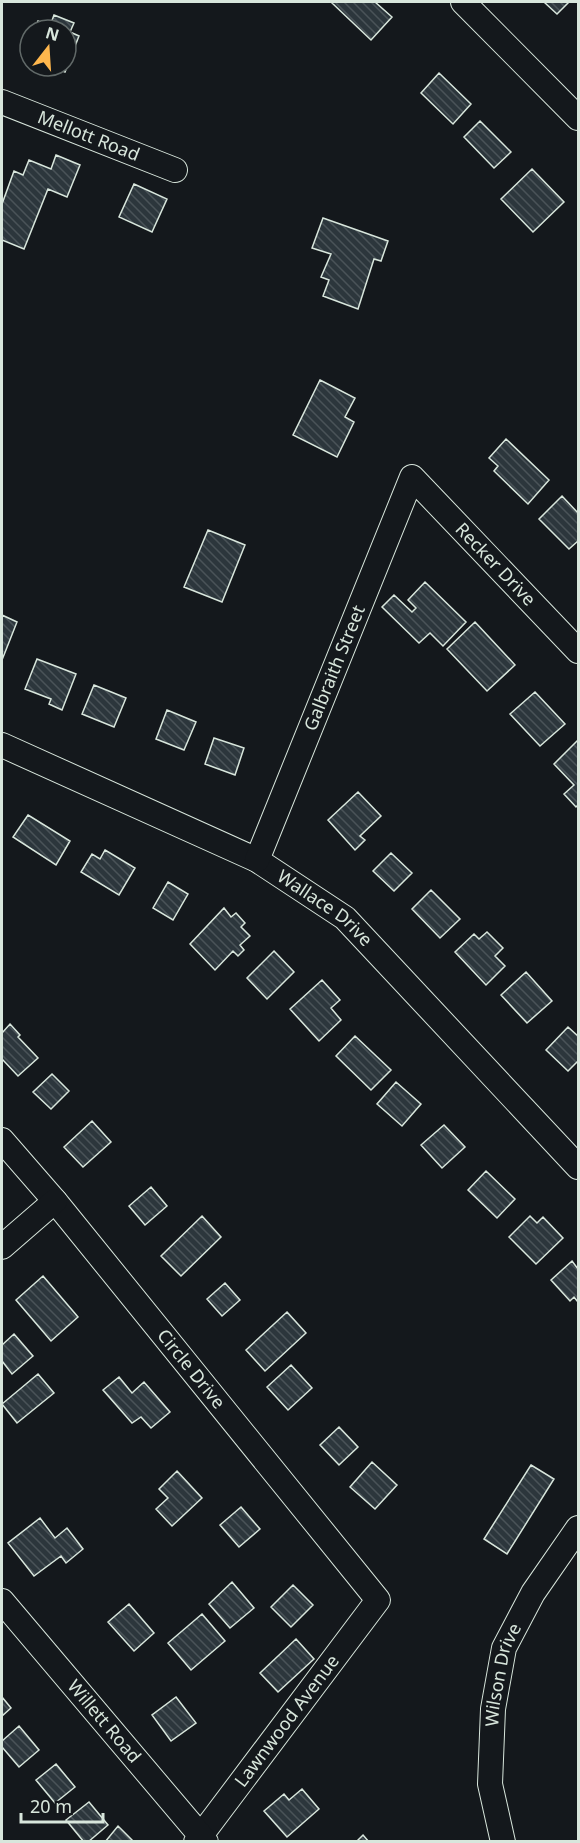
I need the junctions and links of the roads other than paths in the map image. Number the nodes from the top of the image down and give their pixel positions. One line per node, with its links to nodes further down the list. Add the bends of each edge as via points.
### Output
1 (463, 2): 3 (street)
2 (2, 102): 4 (street, Mellott Road)
3 (579, 118)
4 (175, 170)
5 (412, 477): 6 (street, Recker Drive); 8 (street, Galbraith Street)
6 (579, 651)
7 (2, 745): 8 (street, Wallace Drive)
8 (257, 860): 10 (street, Wallace Drive, via 345,918)
9 (2, 1140): 11 (street, Circle Drive)
10 (579, 1167)
11 (55, 1201): 12 (street); 14 (street, Circle Drive)
12 (2, 1247)
13 (579, 1528): 17 (street, Wilson Drive, via 533,1593 504,1648 493,1709 490,1784)
14 (378, 1600): 16 (street, Lawnwood Avenue)
15 (2, 1601): 16 (street, Willett Road)
16 (201, 1840)
17 (503, 1842)

